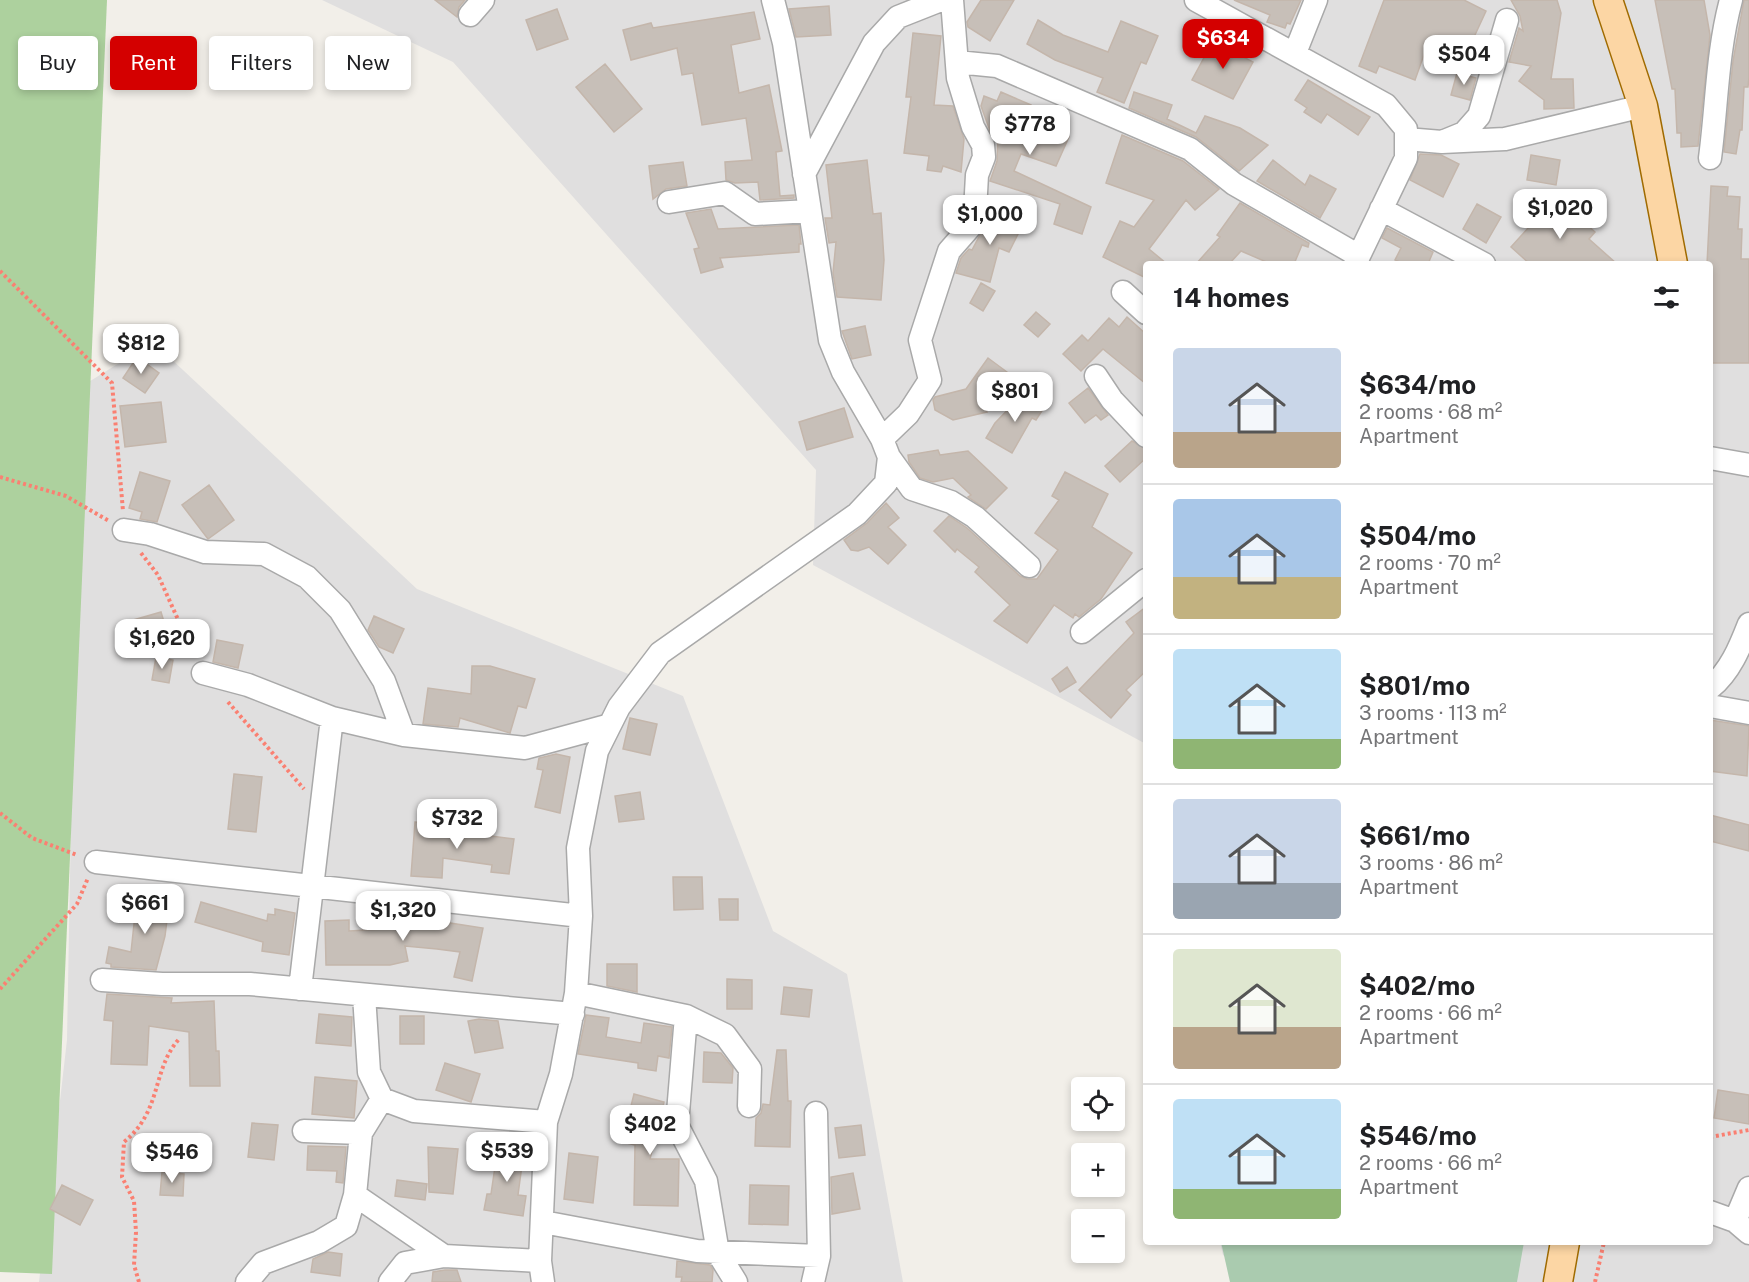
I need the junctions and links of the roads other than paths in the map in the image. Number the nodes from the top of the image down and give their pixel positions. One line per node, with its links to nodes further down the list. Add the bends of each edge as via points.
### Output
1 (773, 0): 15 (street, via 784,43)
2 (941, 0): 15 (street, via 898,17 874,43)
3 (952, 0): 10 (street)
4 (1196, 0): 9 (street)
5 (1317, 0): 9 (street)
6 (1608, 0): 11 (main road)
7 (1731, 0): 14 (street, via 1714,89 1716,112)
8 (1507, 20): 13 (street, via 1479,116 1464,133)
9 (1295, 53): 12 (street, via 1386,105 1406,129)
10 (957, 62): 19 (street, via 997,66 1190,149 1234,184); 26 (street, via 973,127 984,145 975,211 970,227 949,251 920,340 930,380)
11 (1643, 106): 13 (street, via 1505,139); 21 (main road)
12 (1406, 140): 13 (street); 17 (street, via 1406,158)
13 (1442, 142)
14 (1710, 158)
15 (804, 174): 18 (street)
16 (669, 202): 18 (street, via 725,193 755,214)
17 (1381, 209): 19 (street); 20 (street)
18 (810, 211): 26 (street, via 830,340 843,372)
19 (1357, 260)
20 (1478, 261)
21 (1672, 261)
22 (1123, 292): 23 (street)
23 (1143, 310)
24 (1096, 376): 25 (street)
25 (1143, 433)
26 (886, 448): 30 (street, via 912,489 951,502 975,517); 39 (street, via 886,483 856,514 660,653)
27 (1713, 459): 28 (street)
28 (1749, 465)
29 (124, 530): 40 (street, via 205,552 264,554 307,577 340,610 384,681)
30 (1029, 566)
31 (1143, 582): 33 (street)
32 (1749, 624): 35 (street, via 1739,650)
33 (1082, 632)
34 (203, 673): 38 (street, via 248,685)
35 (1713, 686)
36 (1713, 707): 37 (street)
37 (1749, 713)
38 (333, 718): 40 (street); 42 (street)
39 (610, 725): 40 (street, via 525,748); 43 (street, via 597,751 578,848)
40 (404, 735)
41 (96, 862): 42 (street)
42 (314, 886): 43 (street); 45 (street)
43 (581, 916): 47 (street)
44 (102, 980): 45 (street)
45 (300, 989): 46 (street)
46 (364, 994): 47 (street); 49 (street, via 369,1072)
47 (574, 1003): 48 (street); 52 (street, via 561,1074)
48 (686, 1016): 50 (street, via 726,1035 750,1069); 61 (street, via 677,1125 706,1181)
49 (382, 1099): 52 (street, via 414,1111); 54 (street)
50 (749, 1106)
51 (816, 1113): 63 (street)
52 (546, 1122): 58 (street)
53 (304, 1131): 54 (street)
54 (361, 1133): 56 (street)
55 (1749, 1188): 59 (street)
56 (356, 1195): 62 (street); 65 (street, via 346,1226 319,1242 263,1263)
57 (1713, 1213): 59 (street)
58 (543, 1222): 61 (street); 64 (street)
59 (1742, 1227)
60 (1564, 1245): 69 (main road)
61 (718, 1252): 63 (street); 67 (street)
62 (444, 1256): 64 (street); 66 (street, via 405,1263)
63 (819, 1256): 68 (street)
64 (542, 1272)
65 (247, 1282)
66 (390, 1282)
67 (736, 1282)
68 (813, 1282)
69 (1558, 1282)

